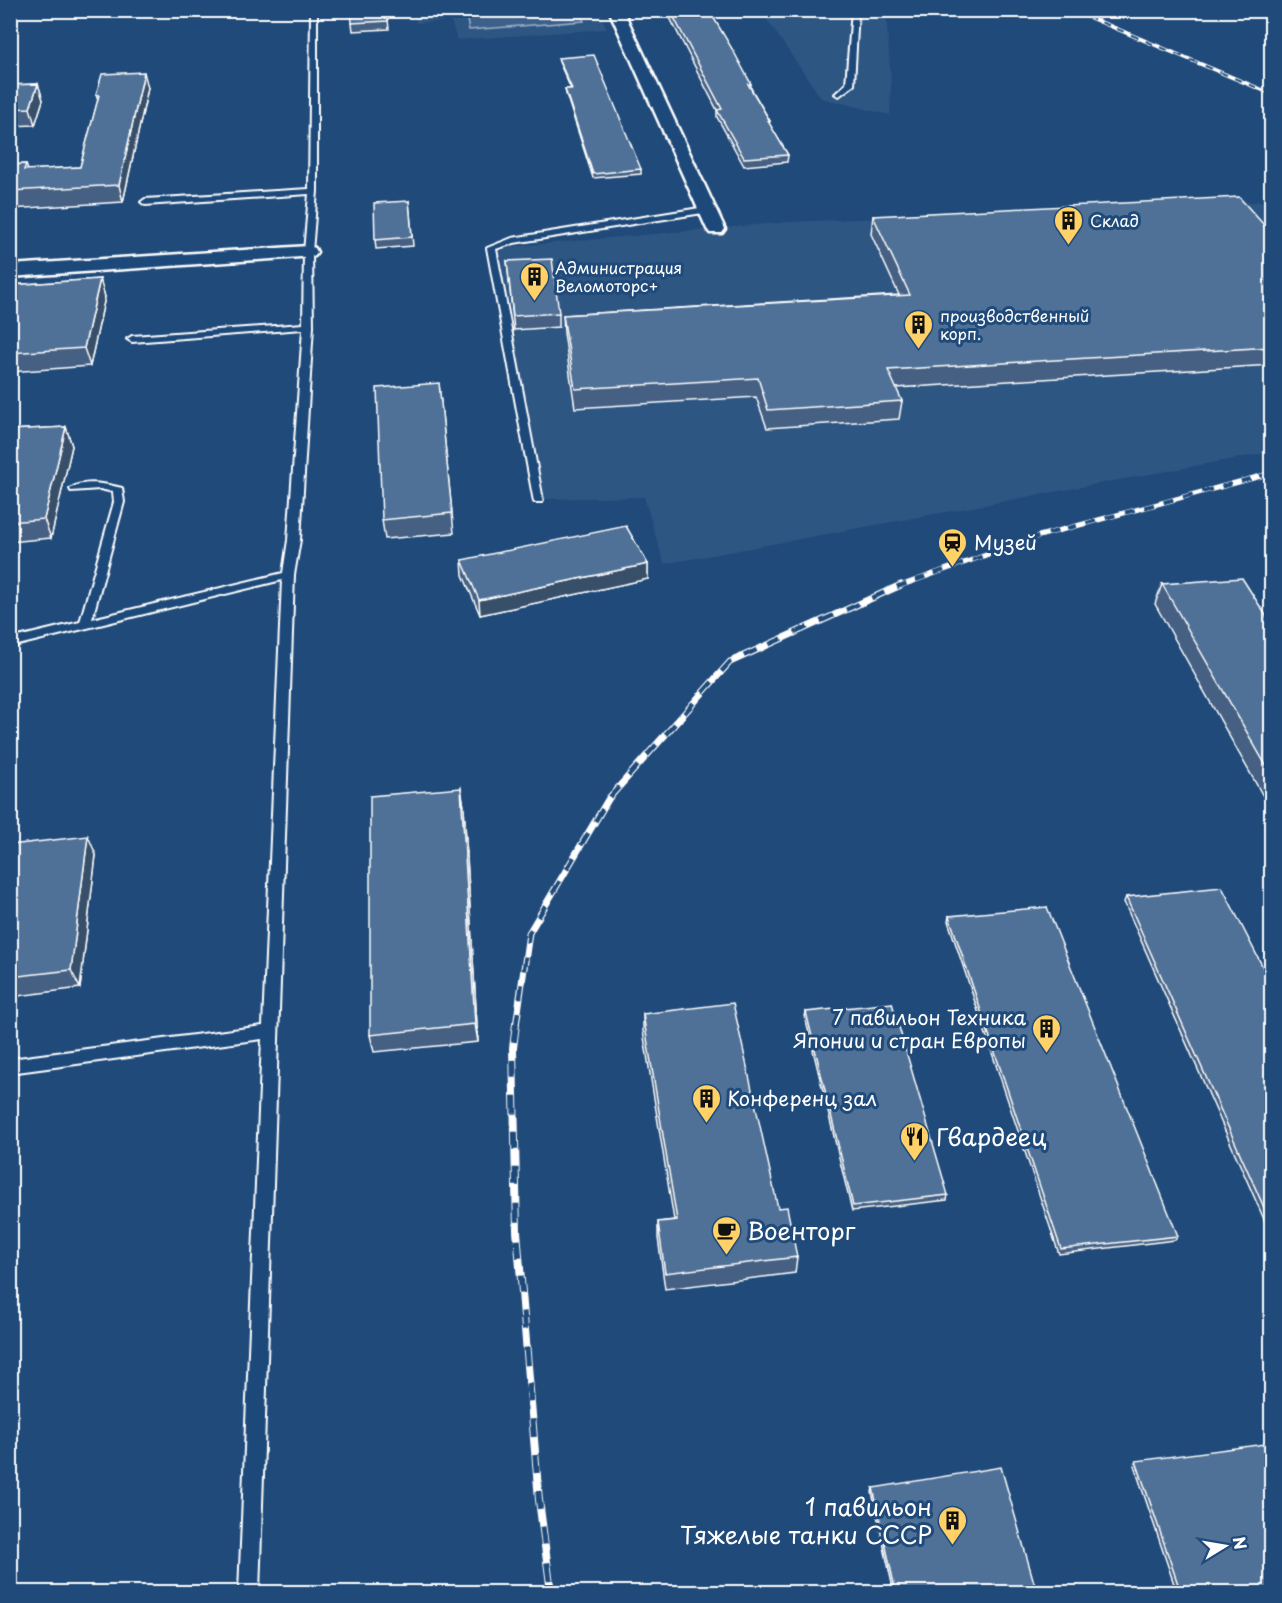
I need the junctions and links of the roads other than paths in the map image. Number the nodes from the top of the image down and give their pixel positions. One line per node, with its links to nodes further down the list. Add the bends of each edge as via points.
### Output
1 (314, 10): 5 (lane)
2 (616, 10): 7 (street)
3 (855, 10): 4 (lane, via 850,85)
4 (839, 94)
5 (313, 191): 6 (lane); 9 (lane)
6 (145, 202)
7 (706, 210): 8 (street); 14 (lane, via 512,241 491,248)
8 (716, 230)
9 (308, 252): 10 (street); 11 (lane)
10 (10, 271)
11 (308, 326): 12 (lane); 15 (lane, via 294,540)
12 (132, 339)
13 (75, 489): 16 (lane, via 100,486 118,490 119,502)
14 (538, 500)
15 (288, 575): 16 (lane); 18 (lane)
16 (86, 624): 17 (lane)
17 (10, 643)
18 (270, 1032): 19 (lane); 20 (lane)
19 (10, 1066)
20 (249, 1593)

